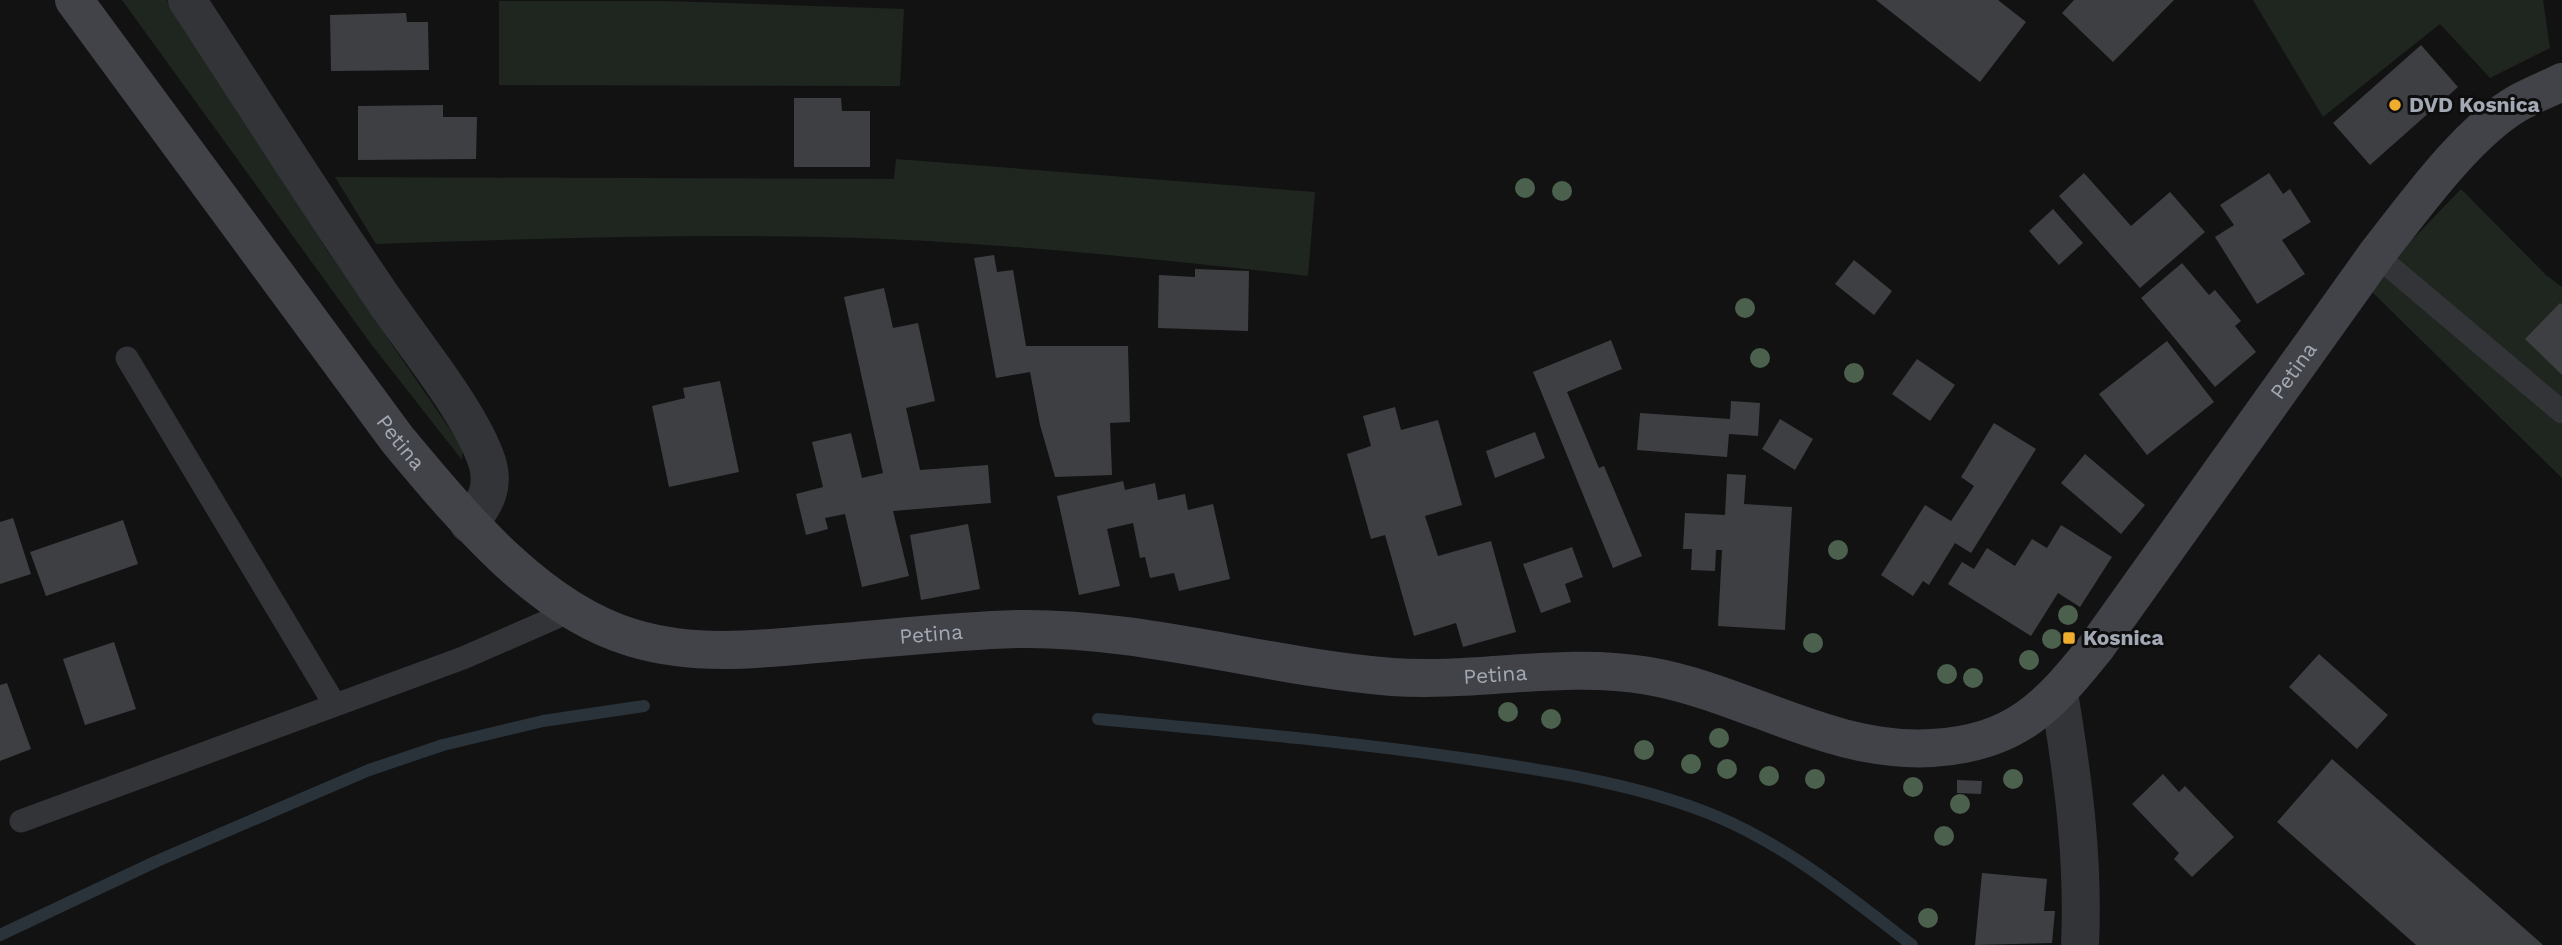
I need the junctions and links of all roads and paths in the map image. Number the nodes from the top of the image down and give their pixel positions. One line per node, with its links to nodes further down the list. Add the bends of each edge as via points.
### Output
1 (74, 0): 7 (street, Petina, via 397,439)
2 (187, 0): 7 (street, via 464,417 487,461 491,484 484,505)
3 (2562, 82): 4 (street, Petina, via 2517,103 2485,128)
4 (2376, 255): 6 (lane); 9 (street, Petina, via 2121,614)
5 (127, 358): 10 (lane)
6 (2562, 411)
7 (469, 524): 8 (street, Petina)
8 (573, 610): 9 (street, Petina, via 600,626 678,649 744,650 1059,629 1394,677 1621,672 1686,684 1812,730 1891,748 1934,748 2007,731 2034,716); 10 (lane, via 463,658)
9 (2059, 693): 12 (street, via 2080,833)
10 (335, 705): 11 (lane)
11 (21, 821)
12 (2080, 945)

